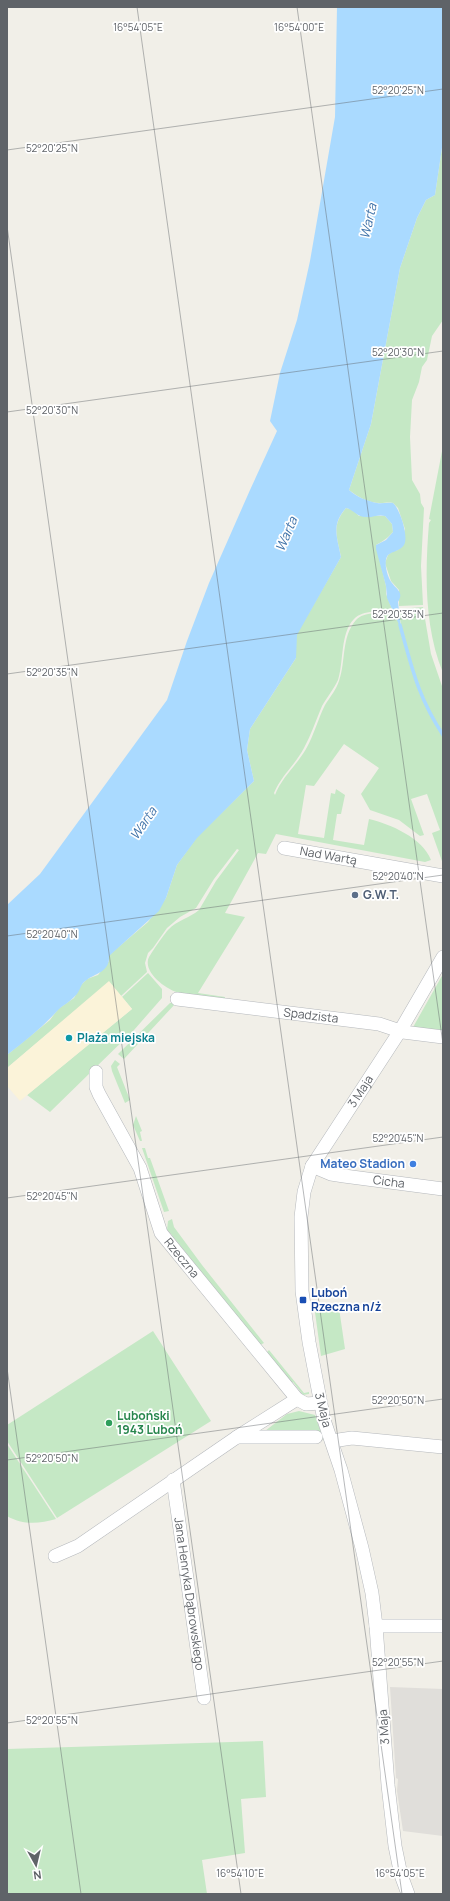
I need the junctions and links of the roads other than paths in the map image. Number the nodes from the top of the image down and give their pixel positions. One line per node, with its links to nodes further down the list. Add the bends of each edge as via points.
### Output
1 (284, 848): 2 (street, Nad Wartą)
2 (443, 876)
3 (443, 957): 5 (street, 3 Maja)
4 (177, 999): 5 (street, Spadzista, via 379,1024)
5 (400, 1031): 6 (street, Spadzista); 8 (street, 3 Maja)
6 (443, 1037)
7 (96, 1072): 10 (street, Rzeczna, via 96,1087 140,1168 161,1233)
8 (312, 1166): 9 (street, Cicha, via 331,1174); 11 (street, 3 Maja, via 303,1198 302,1273 304,1311)
9 (443, 1189)
10 (297, 1399): 11 (street, via 306,1404); 12 (street)
11 (320, 1403): 14 (street, 3 Maja)
12 (237, 1437): 13 (street); 16 (street)
13 (316, 1437)
14 (332, 1441): 15 (street, via 352,1438); 18 (street, 3 Maja, via 362,1548)
15 (443, 1447)
16 (174, 1485): 17 (street, via 78,1546); 20 (street, Jana Henryka Dąbrowskiego)
17 (55, 1556)
18 (376, 1626): 19 (street); 21 (street, 3 Maja, via 395,1846)
19 (443, 1626)
20 (204, 1698)
21 (408, 1894)

